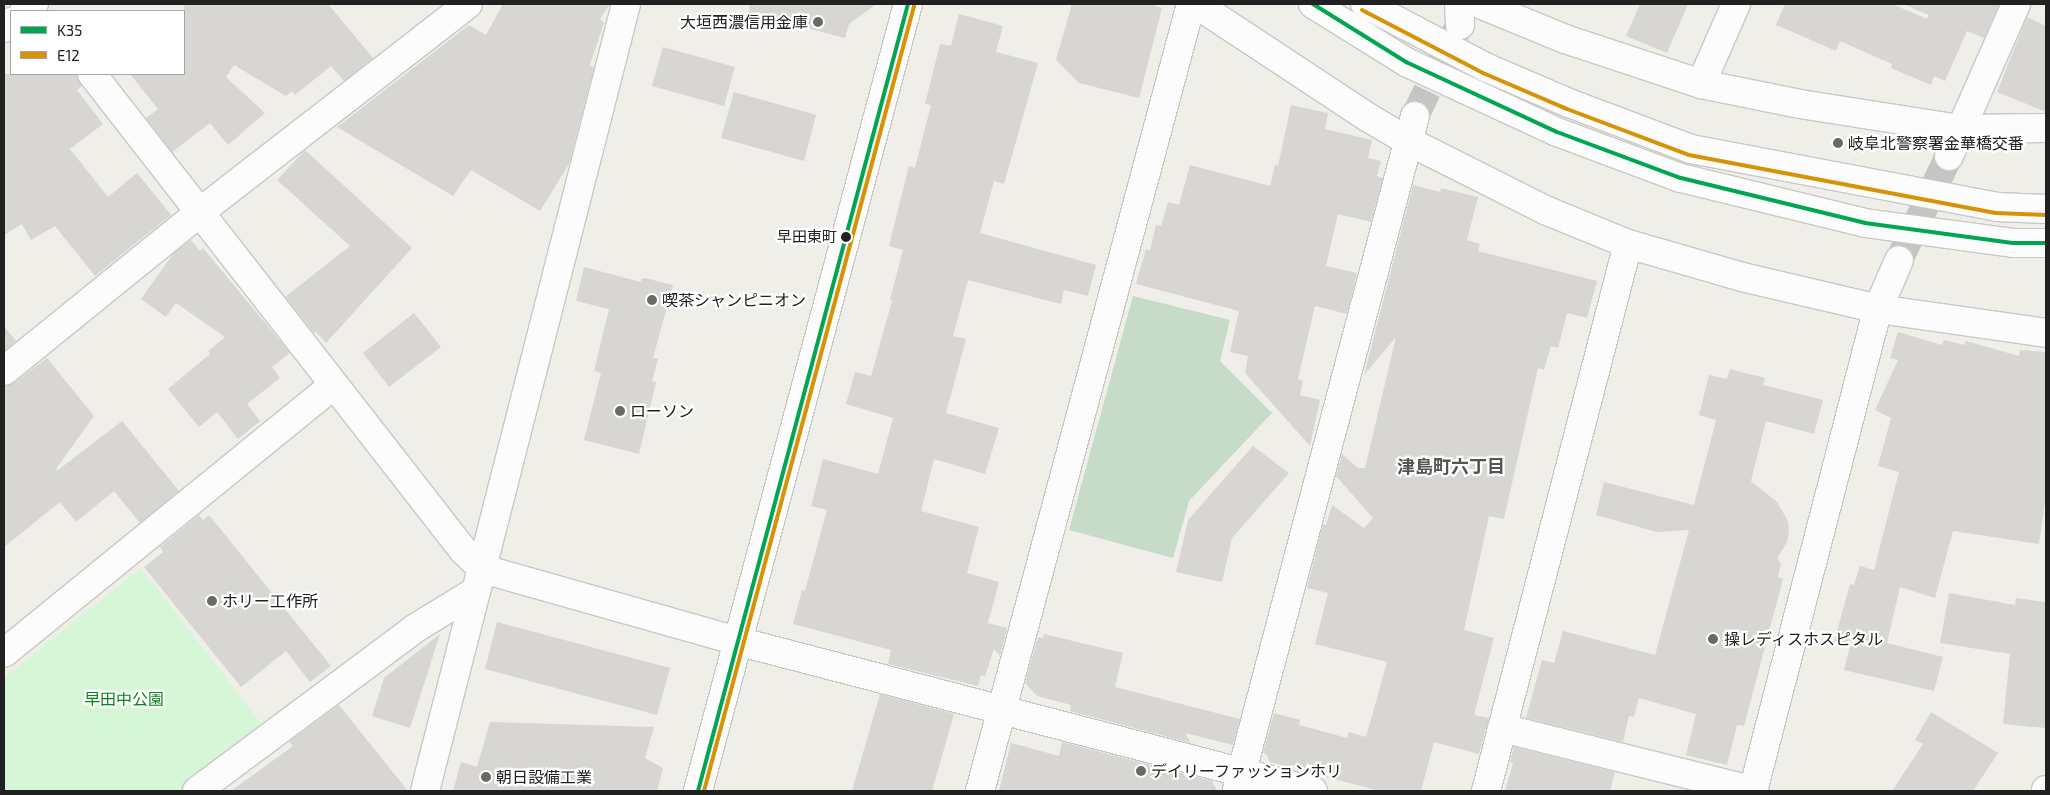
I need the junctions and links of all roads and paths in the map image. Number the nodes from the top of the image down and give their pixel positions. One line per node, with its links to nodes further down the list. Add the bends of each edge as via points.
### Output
1 (468, 4): 18 (street)
2 (626, 4): 26 (street)
3 (908, 4): 27 (street)
4 (1191, 4): 29 (street)
5 (1196, 4): 13 (street, via 1369,118)
6 (1313, 4): 20 (street, via 1406,62 1557,132 1681,178 1864,223 2013,243)
7 (1365, 4): 17 (street, via 1485,66 1691,149 1997,207)
8 (1480, 4): 12 (street, via 1565,39)
9 (1736, 4): 12 (street)
10 (2016, 4): 15 (street)
11 (93, 75): 18 (street)
12 (1700, 84): 15 (street, via 1800,104)
13 (1412, 128): 19 (street, via 1545,210); 31 (street)
14 (2046, 128): 15 (street)
15 (1960, 129): 16 (street)
16 (1949, 156)
17 (2046, 209)
18 (200, 212): 24 (street); 25 (street)
19 (1628, 244): 22 (street, via 1742,277); 30 (street)
20 (2046, 244)
21 (1899, 260): 22 (street)
22 (1878, 309): 23 (street); 38 (street)
23 (2046, 333)
24 (4, 371)
25 (334, 385): 26 (street, via 463,550); 28 (street)
26 (479, 580): 27 (street); 32 (street); 33 (street)
27 (737, 641): 29 (street); 34 (street)
28 (4, 653)
29 (1001, 712): 31 (street); 35 (street)
30 (1502, 728): 37 (street); 38 (street)
31 (1239, 782): 36 (street)
32 (197, 791)
33 (425, 791)
34 (698, 791)
35 (980, 791)
36 (1313, 791)
37 (1486, 791)
38 (1753, 791)

